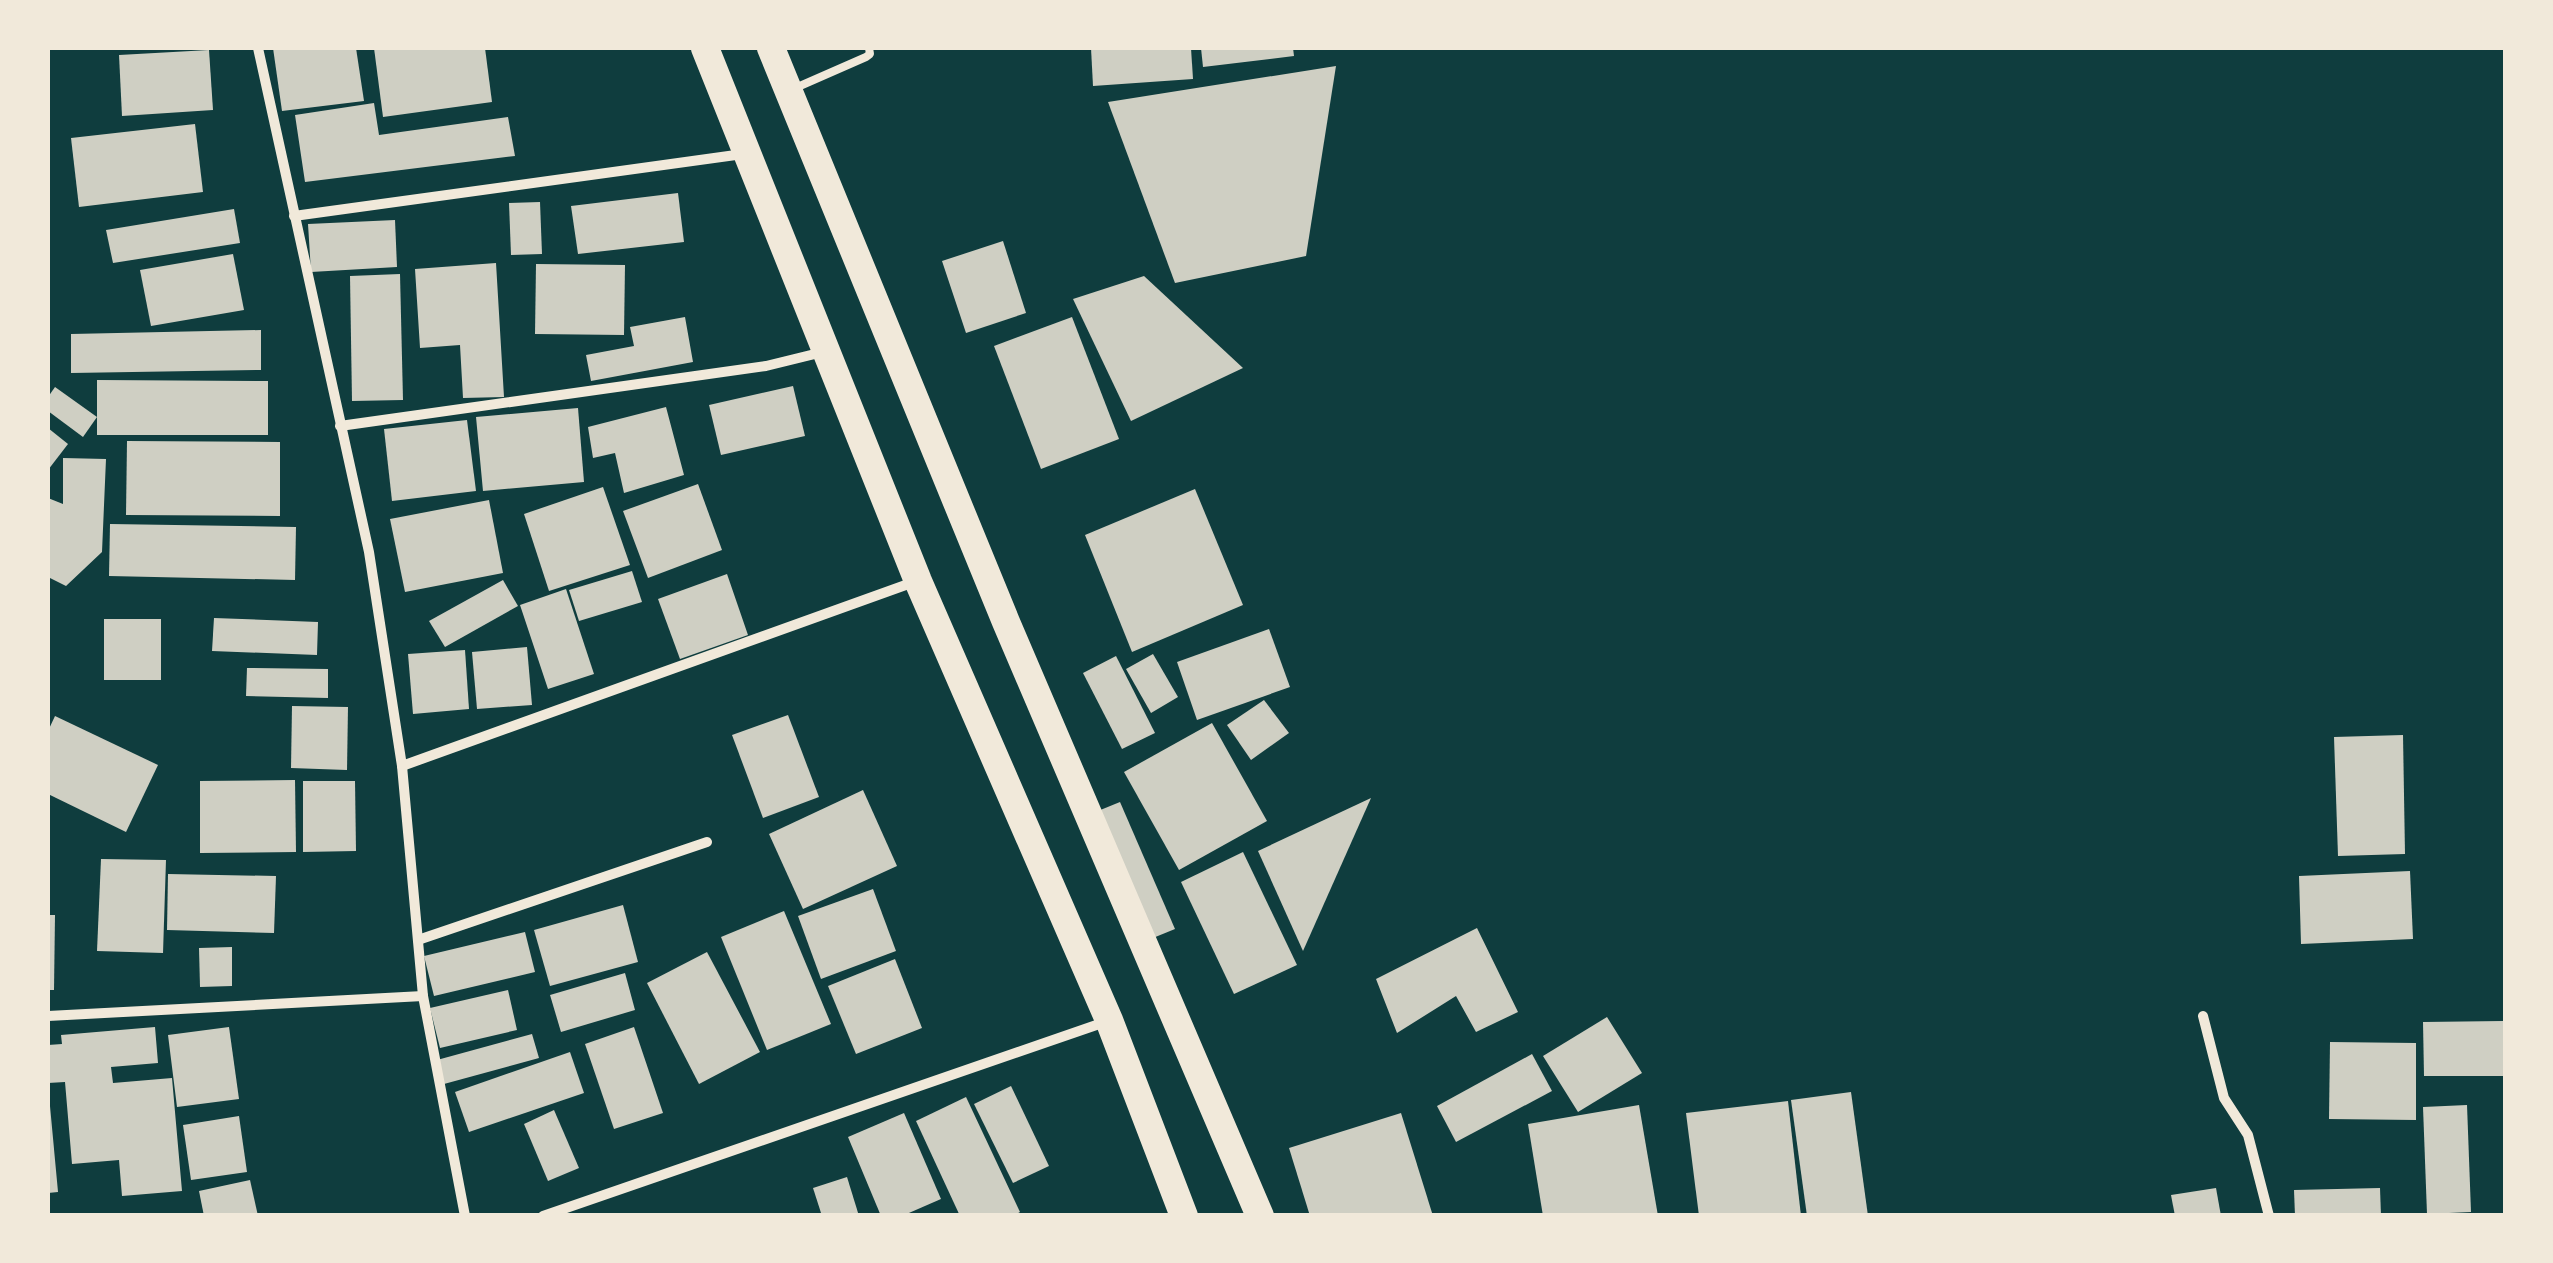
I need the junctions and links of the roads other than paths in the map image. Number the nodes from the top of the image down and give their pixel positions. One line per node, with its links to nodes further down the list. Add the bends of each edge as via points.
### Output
1 (258, 48): 7 (street)
2 (706, 48): 6 (highway)
3 (771, 48): 5 (highway)
4 (869, 48): 5 (lane, via 866,57)
5 (789, 91): 21 (highway)
6 (746, 153): 7 (street); 8 (highway)
7 (294, 216): 9 (street)
8 (824, 351): 9 (street, via 766,366); 10 (highway)
9 (340, 426): 11 (street, via 369,552)
10 (918, 580): 11 (street); 17 (highway)
11 (402, 766): 13 (street)
12 (707, 842): 13 (street)
13 (418, 940): 14 (street)
14 (423, 996): 15 (street); 19 (street)
15 (48, 1016)
16 (2203, 1016): 22 (street, via 2224,1098 2248,1135)
17 (1109, 1020): 18 (street); 20 (highway)
18 (547, 1215)
19 (465, 1216)
20 (1184, 1216)
21 (1260, 1216)
22 (2269, 1216)

